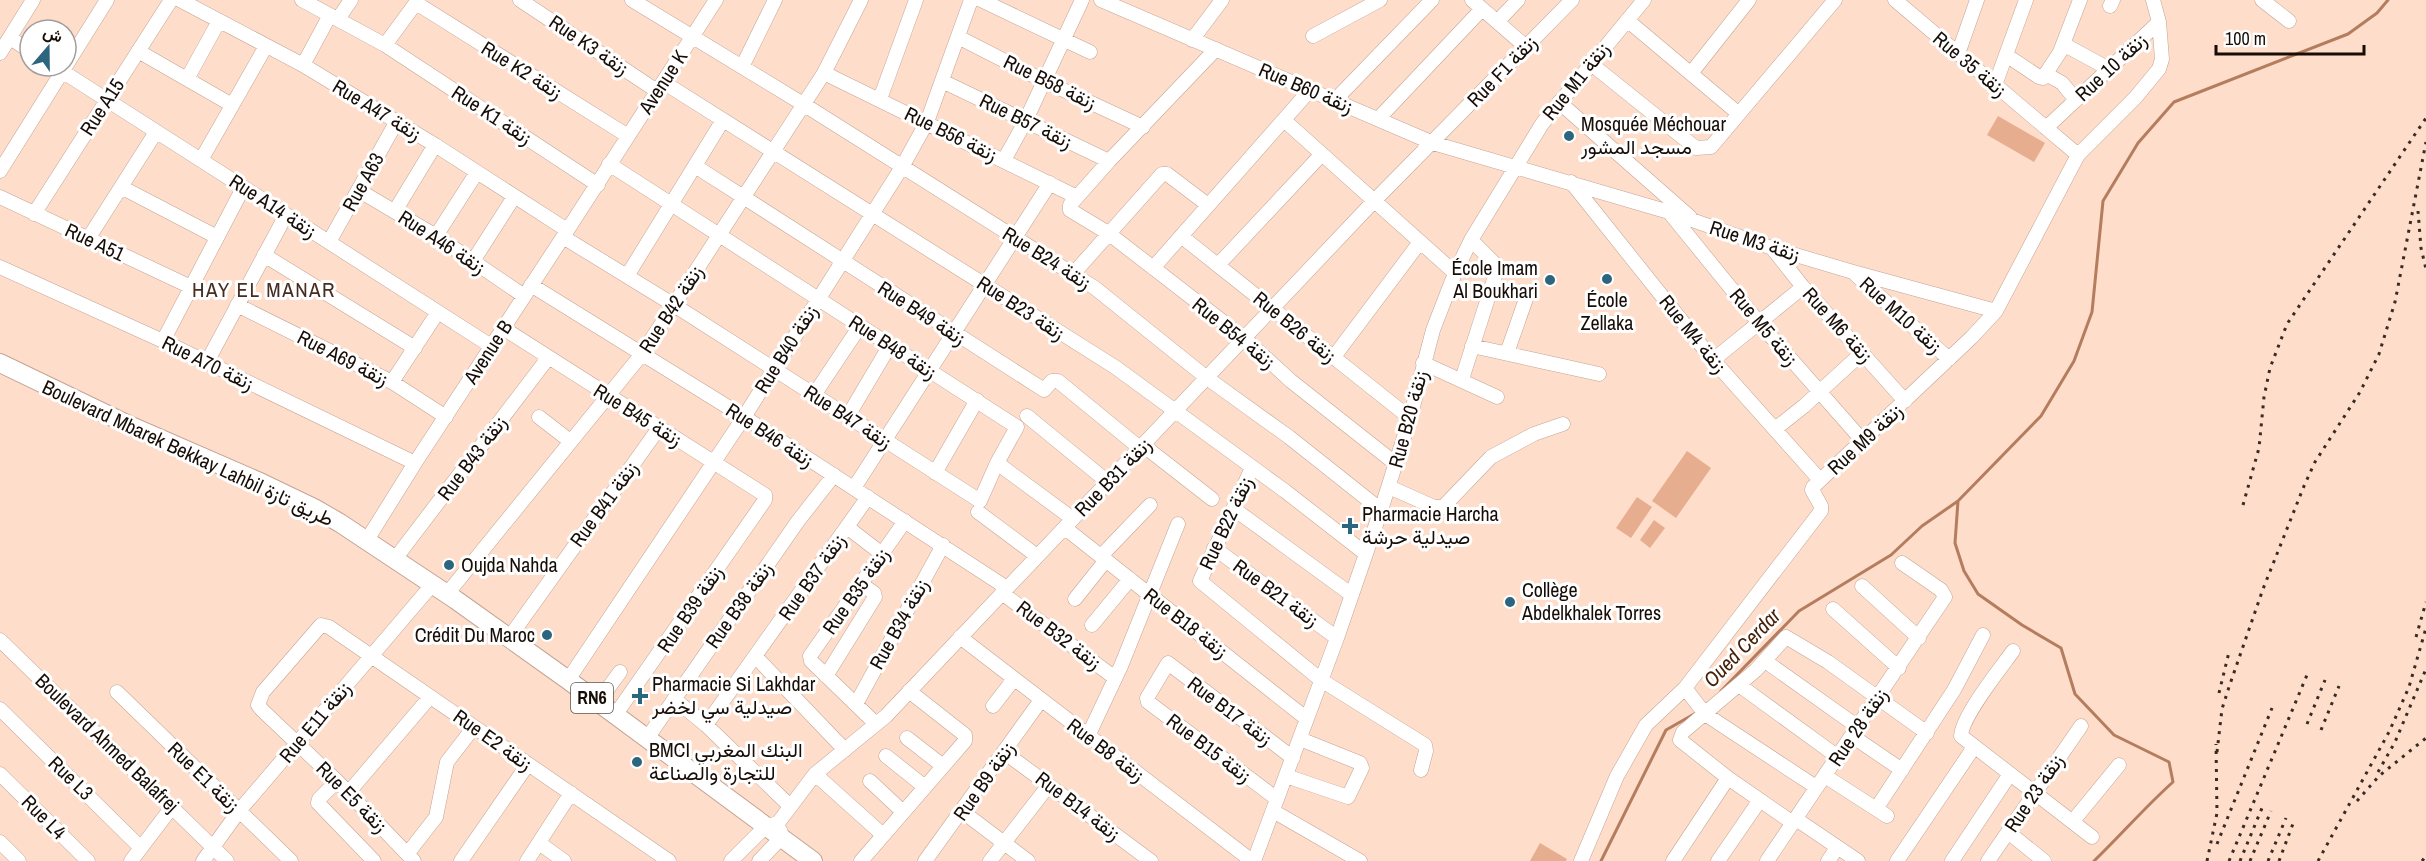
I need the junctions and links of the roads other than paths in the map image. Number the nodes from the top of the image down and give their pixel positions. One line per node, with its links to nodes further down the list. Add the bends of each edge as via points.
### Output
1 (107, 0): 46 (street)
2 (171, 0): 53 (street, Rue A15)
3 (180, 0): 36 (street, Rue A47 زنقة)
4 (302, 0): 34 (street, Rue K1 زنقة)
5 (351, 0): 34 (street)
6 (520, 0): 71 (street, Rue K3 زنقة)
7 (632, 0): 41 (street, Rue B24 زنقة)
8 (716, 0): 41 (street, Avenue K)
9 (775, 0): 60 (street)
10 (861, 0): 63 (street, Rue B42 زنقة)
11 (916, 0): 73 (street)
12 (971, 0): 42 (street, Rue B40 زنقة)
13 (981, 0): 44 (street)
14 (1082, 0): 44 (street)
15 (1101, 0): 45 (street, Rue B60 زنقة)
16 (1222, 0): 45 (street)
17 (1380, 0): 40 (street)
18 (1432, 0): 75 (street)
19 (1518, 0): 37 (street)
20 (1572, 0): 51 (street, Rue F1 زنقة)
21 (1644, 0): 35 (street, Rue M1 زنقة)
22 (1749, 0): 62 (street)
23 (1834, 0): 80 (street)
24 (1895, 0): 33 (street, Rue 35 زنقة)
25 (1977, 0): 56 (street)
26 (2026, 0): 57 (street)
27 (2080, 0): 49 (street)
28 (2153, 0): 39 (street, Rue 10 زنقة)
29 (2262, 0): 38 (street)
30 (31, 1): 43 (street)
31 (417, 1): 48 (street); 90 (street, Rue K2 زنقة)
32 (1477, 4): 37 (street); 81 (street)
33 (1908, 5): 56 (street, Rue 35 زنقة)
34 (334, 17): 48 (street, Rue K1 زنقة); 59 (street)
35 (1627, 20): 58 (street, Rue M1 زنقة); 62 (street)
36 (219, 21): 50 (street, Rue A47 زنقة); 67 (street)
37 (1498, 21): 51 (street)
38 (2289, 21)
39 (2159, 22): 61 (street, Rue 10 زنقة); 95 (street, Rue M9 زنقة, via 2162,59 2153,77)
40 (1313, 36)
41 (692, 37): 60 (street, Rue B24 زنقة); 71 (street, Avenue K)
42 (958, 37): 68 (street, Rue B40 زنقة); 69 (street, Rue B58 زنقة)
43 (10, 38): 47 (street); 55 (street)
44 (1063, 40): 54 (street); 69 (street)
45 (1192, 40): 52 (street, Rue B60 زنقة)
46 (78, 42)
47 (18, 43)
48 (386, 45): 107 (street, Rue K1 زنقة)
49 (2063, 45): 61 (street); 64 (street)
50 (266, 46): 59 (street, Rue A47 زنقة); 79 (street)
51 (1525, 46): 91 (street, Rue F1 زنقة)
52 (1216, 49): 72 (street, Rue B60 زنقة); 87 (street)
53 (138, 51): 67 (street); 74 (street, Rue A15)
54 (1090, 52)
55 (0, 53)
56 (1958, 54): 70 (street, Rue 35 زنقة)
57 (2006, 55): 64 (street, via 2039,77); 70 (street)
58 (1590, 63): 77 (street, Rue M1 زنقة); 80 (street, via 1696,148 1711,147)
59 (303, 65): 84 (street, Rue A47 زنقة)
60 (742, 67): 78 (street, Rue B24 زنقة)
61 (2109, 69): 76 (street, Rue 10 زنقة)
62 (1692, 72): 80 (street)
63 (824, 73): 73 (street, Rue B56 زنقة); 78 (street, Rue B42 زنقة)
64 (2046, 74): 76 (street, via 2062,83)
65 (54, 78): 103 (street)
66 (73, 78): 74 (street, Rue A14 زنقة)
67 (186, 79): 79 (street)
68 (942, 81): 85 (street, Rue B40 زنقة); 86 (street, Rue B57 زنقة)
69 (1044, 81): 86 (street); 87 (street, Rue B58 زنقة)
70 (1995, 85): 88 (street, Rue 35 زنقة)
71 (660, 87): 82 (street, Rue B23 زنقة); 90 (street, Avenue K)
72 (1310, 90): 75 (street, Rue B60 زنقة); 83 (street)
73 (880, 99): 85 (street, Rue B56 زنقة)
74 (107, 100): 89 (street, Rue A14 زنقة); 120 (street, Rue A15)
75 (1335, 100): 81 (street, Rue B60 زنقة)
76 (2076, 100): 88 (street, Rue 10 زنقة)
77 (1558, 102): 102 (street, Rue M1 زنقة); 123 (street)
78 (803, 104): 93 (street, Rue B42 زنقة); 101 (street, Rue B24 زنقة)
79 (232, 105): 96 (street)
80 (1739, 114)
81 (1378, 119): 91 (street, Rue B60 زنقة)
82 (723, 120): 93 (street, Rue B23 زنقة); 100 (street)
83 (1285, 121): 94 (street); 117 (street)
84 (397, 122): 92 (street, Rue A47 زنقة); 110 (street, Rue A63)
85 (927, 122): 97 (street, Rue B56 زنقة); 101 (street, Rue B40 زنقة)
86 (1025, 122): 97 (street); 98 (street, Rue B57 زنقة)
87 (1143, 126): 98 (street)
88 (2046, 128): 95 (street, Rue 35 زنقة)
89 (156, 132): 96 (street, Rue A14 زنقة); 108 (street)
90 (628, 136): 99 (street, Avenue K)
91 (1433, 143): 102 (street, Rue B60 زنقة); 115 (street, Rue B31 زنقة)
92 (435, 145): 104 (street, Rue A47 زنقة); 118 (street)
93 (773, 152): 113 (street, Rue B42 زنقة); 122 (street, Rue B23 زنقة)
94 (1322, 154): 115 (street); 139 (street)
95 (2078, 155): 155 (street, Rue M9 زنقة)
96 (201, 160): 109 (street, Rue A14 زنقة)
97 (1004, 160): 105 (street, Rue B56 زنقة)
98 (1110, 161): 114 (street)
99 (609, 164): 107 (street, Avenue B); 116 (street, Rue B48 زنقة)
100 (695, 166): 113 (street, Rue B49 زنقة); 116 (street)
101 (902, 167): 122 (street, Rue B40 زنقة); 130 (street, Rue B24 زنقة)
102 (1515, 167): 106 (street, Rue M3 زنقة); 132 (street, Rue B20 زنقة)
103 (0, 171)
104 (477, 172): 112 (street, Rue A47 زنقة); 127 (street)
105 (1050, 183): 114 (street, Rue B56 زنقة); 130 (street)
106 (1570, 183): 119 (street, Rue M3 زنقة); 173 (street, Rue M4 زنقة)
107 (598, 184): 125 (street, Avenue B)
108 (121, 187): 129 (street); 131 (street)
109 (243, 188): 121 (street, Rue A14 زنقة); 129 (street)
110 (358, 190): 118 (street, Rue A46 زنقة); 133 (street, Rue A63)
111 (0, 197): 120 (street, Rue A51)
112 (514, 197): 125 (street, Rue A47 زنقة); 137 (street)
113 (743, 197): 126 (street, Rue B42 زنقة); 138 (street, Rue B49 زنقة)
114 (1074, 201): 124 (street, Rue B54 زنقة, via 1072,211)
115 (1374, 201): 134 (street); 154 (street, Rue B31 زنقة)
116 (671, 205): 126 (street, Rue B48 زنقة); 145 (street)
117 (1208, 205): 124 (street, via 1163,173); 128 (street)
118 (395, 211): 127 (street, Rue A46 زنقة)
119 (1669, 212): 123 (street, Rue M3 زنقة); 157 (street, Rue M5 زنقة)
120 (34, 214): 131 (street, Rue A51)
121 (286, 215): 133 (street, Rue A14 زنقة); 136 (street)
122 (873, 215): 138 (street, Rue B40 زنقة); 146 (street, Rue B23 زنقة)
123 (1696, 222): 135 (street, Rue M3 زنقة)
124 (1108, 232): 141 (street, Rue B54 زنقة); 144 (street)
125 (565, 234): 145 (street, Rue B47 زنقة); 149 (street, Avenue B)
126 (718, 235): 151 (street, Rue B48 زنقة); 152 (street, Rue B42 زنقة)
127 (436, 236): 137 (street, Rue A46 زنقة)
128 (1181, 236): 139 (street, Rue B26 زنقة); 141 (street)
129 (217, 237): 147 (street)
130 (1013, 237): 144 (street, Rue B24 زنقة); 146 (street)
131 (88, 239): 147 (street, Rue A51)
132 (1471, 240): 143 (street, Rue B20 زنقة); 165 (street, via 1497,267)
133 (329, 242): 156 (street, Rue A14 زنقة)
134 (1420, 242): 143 (street); 171 (street)
135 (1772, 248): 142 (street, Rue M3 زنقة); 148 (street, Rue M6 زنقة)
136 (264, 255): 153 (street); 166 (street)
137 (473, 261): 149 (street, Rue A46 زنقة)
138 (842, 261): 151 (street, Rue B40 زنقة); 160 (street, Rue B49 زنقة)
139 (1218, 265): 154 (street, Rue B26 زنقة)
140 (0, 267): 162 (street, Rue A70 زنقة)
141 (1152, 268): 161 (street, Rue B54 زنقة)
142 (1853, 272): 155 (street, Rue M3 زنقة); 172 (street, Rue M10 زنقة)
143 (1455, 273): 176 (street, Rue B20 زنقة)
144 (1073, 274): 180 (street, Rue B24 زنقة, via 1108,297)
145 (627, 276): 152 (street, Rue B47 زنقة)
146 (984, 284): 160 (street); 189 (street, Rue B23 زنقة, via 1129,377)
147 (190, 287): 162 (street)
148 (1803, 287): 157 (street); 167 (street, Rue M6 زنقة)
149 (528, 290): 159 (street, Avenue B); 168 (street, Rue B46 زنقة)
150 (1528, 293): 169 (street)
151 (818, 298): 158 (street, Rue B48 زنقة); 177 (street, Rue B40 زنقة)
152 (674, 305): 168 (street, Rue B42 زنقة); 177 (street, Rue B47 زنقة)
153 (237, 306): 174 (street); 182 (street, Rue A69 زنقة)
154 (1273, 309): 161 (street, Rue B31 زنقة); 171 (street, Rue B26 زنقة)
155 (1996, 311): 172 (street, Rue M9 زنقة)
156 (438, 312): 164 (street, Rue A14 زنقة); 166 (street)
157 (1760, 324): 173 (street); 183 (street, Rue M5 زنقة)
158 (860, 326): 163 (street, Rue B48 زنقة); 184 (street)
159 (503, 328): 164 (street, Avenue B); 170 (street, Rue B45 زنقة)
160 (953, 333): 178 (street); 202 (street, Rue B49 زنقة, via 1044,390 1052,381 1058,381)
161 (1244, 338): 180 (street, Rue B31 زنقة); 206 (street, Rue B54 زنقة, via 1291,381)
162 (164, 341): 174 (street, Rue A70 زنقة)
163 (890, 345): 178 (street, Rue B48 زنقة); 190 (street)
164 (492, 346): 192 (street, Avenue B)
165 (1473, 346): 169 (street); 181 (street)
166 (415, 348): 182 (street)
167 (1862, 353): 183 (street); 188 (street, Rue M6 زنقة)
168 (642, 354): 185 (street, Rue B42 زنقة); 194 (street, Rue B46 زنقة)
169 (1508, 354): 179 (street)
170 (548, 357): 185 (street, Rue B45 زنقة); 232 (street, Rue B43 زنقة)
171 (1333, 358): 195 (street, Rue B26 زنقة)
172 (1949, 359): 188 (street, Rue M9 زنقة)
173 (1713, 360): 198 (street, Rue M4 زنقة)
174 (207, 362): 203 (street, Rue A70 زنقة)
175 (0, 363): 225 (main road, Boulevard Mbarek Bekkay Lahbil طريق تازة / RN6, via 314,508)
176 (1424, 363): 181 (street); 195 (street, Rue B20 زنقة)
177 (774, 369): 184 (street, Rue B47 زنقة); 194 (street, Rue B40 زنقة)
178 (928, 370): 187 (street, Rue B48 زنقة); 201 (street)
179 (1599, 374)
180 (1207, 378): 189 (street, Rue B31 زنقة); 220 (street, Rue B24 زنقة)
181 (1462, 379): 186 (street)
182 (392, 382): 192 (street, Rue A69 زنقة)
183 (1820, 392): 198 (street); 199 (street, Rue M5 زنقة)
184 (814, 395): 190 (street, Rue B47 زنقة)
185 (609, 397): 197 (street, Rue B45 زنقة); 200 (street, Rue B42 زنقة)
186 (1497, 398)
187 (977, 400): 205 (street, Rue B48 زنقة, via 1017,428); 208 (street)
188 (1905, 401): 199 (street, Rue M9 زنقة)
189 (1175, 412): 202 (street, Rue B31 زنقة); 207 (street, Rue B23 زنقة)
190 (848, 416): 201 (street, Rue B47 زنقة)
191 (1027, 416): 211 (street)
192 (446, 417): 203 (street, Avenue B)
193 (539, 417): 200 (street)
194 (744, 417): 204 (street, Rue B40 زنقة); 209 (street, Rue B46 زنقة)
195 (1410, 418): 206 (street, Rue B20 زنقة)
196 (1563, 424): 212 (street, via 1491,457 1443,507 1434,507)
197 (658, 428): 204 (street, Rue B45 زنقة); 246 (street, Rue B41 زنقة)
198 (1775, 429): 210 (street, Rue M4 زنقة)
199 (1862, 440): 210 (street, Rue M9 زنقة)
200 (570, 441): 237 (street, Rue B42 زنقة)
201 (886, 441): 208 (street, Rue B47 زنقة); 213 (street)
202 (1142, 448): 211 (street, Rue B31 زنقة); 215 (street)
203 (415, 462): 225 (street, Avenue B)
204 (714, 463): 216 (street, Rue B45 زنقة, via 764,493); 260 (street, Rue B40 زنقة)
205 (998, 463): 218 (street, Rue B48 زنقة); 222 (street, Rue B18 زنقة)
206 (1396, 464): 212 (street, Rue B20 زنقة)
207 (1252, 468): 219 (street, Rue B22 زنقة); 229 (street, Rue B23 زنقة)
208 (935, 473): 218 (street, Rue B47 زنقة)
209 (834, 476): 213 (street, Rue B46 زنقة); 269 (street, Rue B38 زنقة)
210 (1820, 480): 263 (street, Rue M9 زنقة, via 1812,490 1821,511)
211 (1109, 483): 222 (street, Rue B31 زنقة)
212 (1389, 487): 220 (street, Rue B20 زنقة)
213 (854, 488): 214 (street, Rue B46 زنقة)
214 (868, 497): 221 (street, Rue B46 زنقة); 224 (street, Rue B37 زنقة)
215 (1212, 499)
216 (763, 503): 278 (street, Rue B39 زنقة)
217 (1150, 505): 231 (street)
218 (979, 507): 230 (street, Rue B47 زنقة)
219 (1234, 508): 227 (street, Rue B22 زنقة); 240 (street)
220 (1381, 510): 229 (street, Rue B20 زنقة)
221 (905, 521): 226 (street, Rue B46 زنقة); 228 (street, Rue B35 زنقة)
222 (1069, 524): 230 (street, Rue B31 زنقة); 231 (street, Rue B18 زنقة)
223 (1178, 524): 239 (street)
224 (847, 527): 228 (street); 252 (street, Rue B37 زنقة)
225 (367, 540): 232 (main road, Boulevard Mbarek Bekkay Lahbil طريق تازة / RN6)
226 (943, 545): 238 (street, Rue B46 زنقة); 272 (street, Rue B34 زنقة)
227 (1214, 548): 247 (street, Rue B21 زنقة); 261 (street, Rue B22 زنقة, via 1202,583)
228 (882, 554): 235 (street, Rue B35 زنقة)
229 (1366, 554): 240 (street, Rue B20 زنقة)
230 (1037, 556): 238 (street, Rue B31 زنقة)
231 (1104, 558): 234 (street, Rue B18 زنقة); 241 (street)
232 (395, 559): 237 (main road, Boulevard Mbarek Bekkay Lahbil طريق تازة / RN6)
233 (1902, 564): 248 (street, Rue 28 زنقة, via 1944,593 1945,598)
234 (1130, 579): 239 (street, Rue B18 زنقة); 243 (street)
235 (861, 584): 257 (street, via 875,597); 257 (street, Rue B35 زنقة, via 811,654 811,661)
236 (1862, 586): 248 (street)
237 (439, 590): 246 (main road, Boulevard Mbarek Bekkay Lahbil طريق تازة / RN6); 251 (street, Rue E11 زنقة)
238 (1004, 590): 245 (street, Rue B31 زنقة); 258 (street, Rue B32 زنقة)
239 (1150, 595): 258 (street); 279 (street, Rue B18 زنقة)
240 (1352, 595): 247 (street, Rue B20 زنقة)
241 (1074, 599)
242 (1833, 609): 255 (street)
243 (1092, 625)
244 (1983, 634): 264 (street)
245 (960, 637): 259 (street, Rue B8 زنقة); 265 (street, Rue B31 زنقة)
246 (509, 638): 260 (main road, Boulevard Mbarek Bekkay Lahbil طريق تازة / RN6)
247 (1337, 638): 261 (street, Rue B20 زنقة)
248 (1919, 638): 255 (street, Rue 28 زنقة)
249 (1, 643): 318 (street, Boulevard Ahmed Balafrej)
250 (2013, 651): 273 (street)
251 (370, 656): 267 (street, Rue E2 زنقة); 277 (street, Rue E2 زنقة, via 321,625 263,692 258,705); 290 (street, Rue E11 زنقة)
252 (755, 656): 281 (street, Rue B37 زنقة); 292 (street)
253 (1765, 661): 262 (street); 268 (street, via 1788,637); 284 (street)
254 (1168, 663): 296 (street, Rue B17 زنقة); 316 (street, Rue B15 زنقة, via 1148,702)
255 (1899, 668): 268 (street, Rue 28 زنقة)
256 (620, 672): 271 (street)
257 (826, 676): 272 (street)
258 (1115, 678): 286 (street)
259 (1014, 679): 270 (street, Rue B8 زنقة); 274 (street)
260 (568, 680): 271 (main road, Boulevard Mbarek Bekkay Lahbil طريق تازة / RN6)
261 (1321, 680): 279 (street, Rue B20 زنقة); 300 (street, via 1425,745)
262 (1739, 685): 276 (street); 295 (street)
263 (1685, 688): 276 (street); 356 (street, Rue M9 زنقة, via 1657,713 1633,746)
264 (1954, 690): 273 (street); 285 (street)
265 (909, 691): 280 (street, Rue B31 زنقة); 299 (street, Rue B9 زنقة, via 964,735 965,741)
266 (117, 692): 319 (street, Rue E1 زنقة)
267 (430, 697): 283 (street, Rue E2 زنقة); 312 (street)
268 (1878, 698): 284 (street, Rue 28 زنقة); 285 (street)
269 (674, 699): 281 (street); 287 (street, Rue B38 زنقة)
270 (1041, 700): 286 (street, Rue B8 زنقة); 293 (street, Rue B9 زنقة)
271 (598, 702): 278 (main road, Boulevard Mbarek Bekkay Lahbil طريق تازة / RN6)
272 (855, 704): 280 (street)
273 (1975, 705): 291 (street, via 1961,733)
274 (993, 706)
275 (0, 709): 332 (street, Rue L3)
276 (1701, 709): 306 (street, via 1680,741); 309 (street)
277 (262, 710): 290 (street, Rue E5 زنقة)
278 (616, 714): 287 (main road, Boulevard Mbarek Bekkay Lahbil طريق تازة / RN6)
279 (1306, 718): 289 (street, Rue B20 زنقة)
280 (876, 724): 292 (street, Rue B31 زنقة)
281 (706, 725): 317 (street)
282 (2081, 726): 314 (street, Rue 23 زنقة)
283 (474, 727): 297 (street, Rue E2 زنقة); 334 (street, via 445,767 436,817)
284 (1855, 731): 295 (street, Rue 28 زنقة); 301 (street)
285 (1927, 733): 301 (street)
286 (1088, 736): 335 (street, Rue B8 زنقة)
287 (648, 737): 324 (main road, Boulevard Mbarek Bekkay Lahbil طريق تازة / RN6)
288 (907, 738): 299 (street)
289 (1300, 739): 296 (street, Rue B20 زنقة); 305 (street, via 1360,763 1362,768 1348,797)
290 (297, 742): 307 (street, Rue E5 زنقة); 319 (street, Rue E11 زنقة)
291 (1974, 747): 304 (street); 362 (street)
292 (845, 750): 303 (street, Rue B31 زنقة)
293 (1004, 752): 310 (street, Rue B14 زنقة); 321 (street, Rue B9 زنقة)
294 (886, 756): 311 (street)
295 (1838, 757): 309 (street, Rue 28 زنقة)
296 (1293, 758): 305 (street, Rue B20 زنقة)
297 (528, 764): 313 (street, Rue E2 زنقة); 343 (street)
298 (2119, 765): 323 (street)
299 (943, 766): 311 (street, Rue B9 زنقة)
300 (1421, 770)
301 (1902, 770): 309 (street, via 1882,813)
302 (0, 774): 337 (street, Rue L4)
303 (815, 774): 317 (street, Rue B31 زنقة); 326 (street)
304 (2010, 774): 314 (street); 363 (street)
305 (1286, 776): 316 (street, Rue B20 زنقة)
306 (1728, 778): 315 (street); 357 (street)
307 (337, 781): 312 (street, Rue E5 زنقة); 342 (street, via 318,803)
308 (870, 781): 320 (street)
309 (1820, 782): 322 (street, Rue 28 زنقة)
310 (1049, 785): 330 (street); 354 (street, Rue B14 زنقة)
311 (925, 787): 320 (street, Rue B9 زنقة)
312 (348, 793): 334 (street, Rue E5 زنقة)
313 (571, 793): 329 (street); 346 (street, Rue E2 زنقة)
314 (2035, 793): 323 (street); 325 (street, Rue 23 زنقة)
315 (1760, 800): 322 (street); 358 (street)
316 (1275, 805): 335 (street, Rue B20 زنقة); 355 (street)
317 (790, 806): 324 (street, Rue B31 زنقة)
318 (172, 807): 331 (street, Boulevard Ahmed Balafrej); 332 (street)
319 (239, 811): 331 (street, Rue E11 زنقة); 341 (street, Rue E1 زنقة)
320 (903, 812): 326 (street, Rue B9 زنقة)
321 (963, 812): 330 (street); 351 (street, Rue B9 زنقة)
322 (1794, 821): 333 (street); 359 (street, Rue 28 زنقة)
323 (2073, 821): 327 (street)
324 (775, 829): 347 (street); 348 (street); 349 (main road, Boulevard Mbarek Bekkay Lahbil طريق تازة / RN6)
325 (2008, 832): 364 (street, Rue 23 زنقة); 365 (street)
326 (883, 835): 350 (street, Rue B9 زنقة)
327 (2092, 837)
328 (0, 842): 336 (street)
329 (539, 843): 344 (street); 345 (street)
330 (1004, 843): 352 (street); 353 (street)
331 (213, 847): 339 (street, Rue E11 زنقة); 340 (street)
332 (141, 848): 338 (street)
333 (1837, 848): 360 (street); 361 (street)
334 (411, 857)
335 (1258, 859)
336 (19, 861)
337 (88, 861)
338 (131, 861)
339 (203, 861)
340 (227, 861)
341 (291, 861)
342 (374, 861)
343 (461, 861)
344 (527, 861)
345 (564, 861)
346 (669, 861)
347 (731, 861)
348 (759, 861)
349 (813, 861)
350 (861, 861)
351 (925, 861)
352 (990, 861)
353 (1028, 861)
354 (1151, 861)
355 (1360, 861)
356 (1581, 861)
357 (1673, 861)
358 (1718, 861)
359 (1767, 861)
360 (1828, 861)
361 (1858, 861)
362 (1897, 861)
363 (1952, 861)
364 (1988, 861)
365 (2044, 861)

